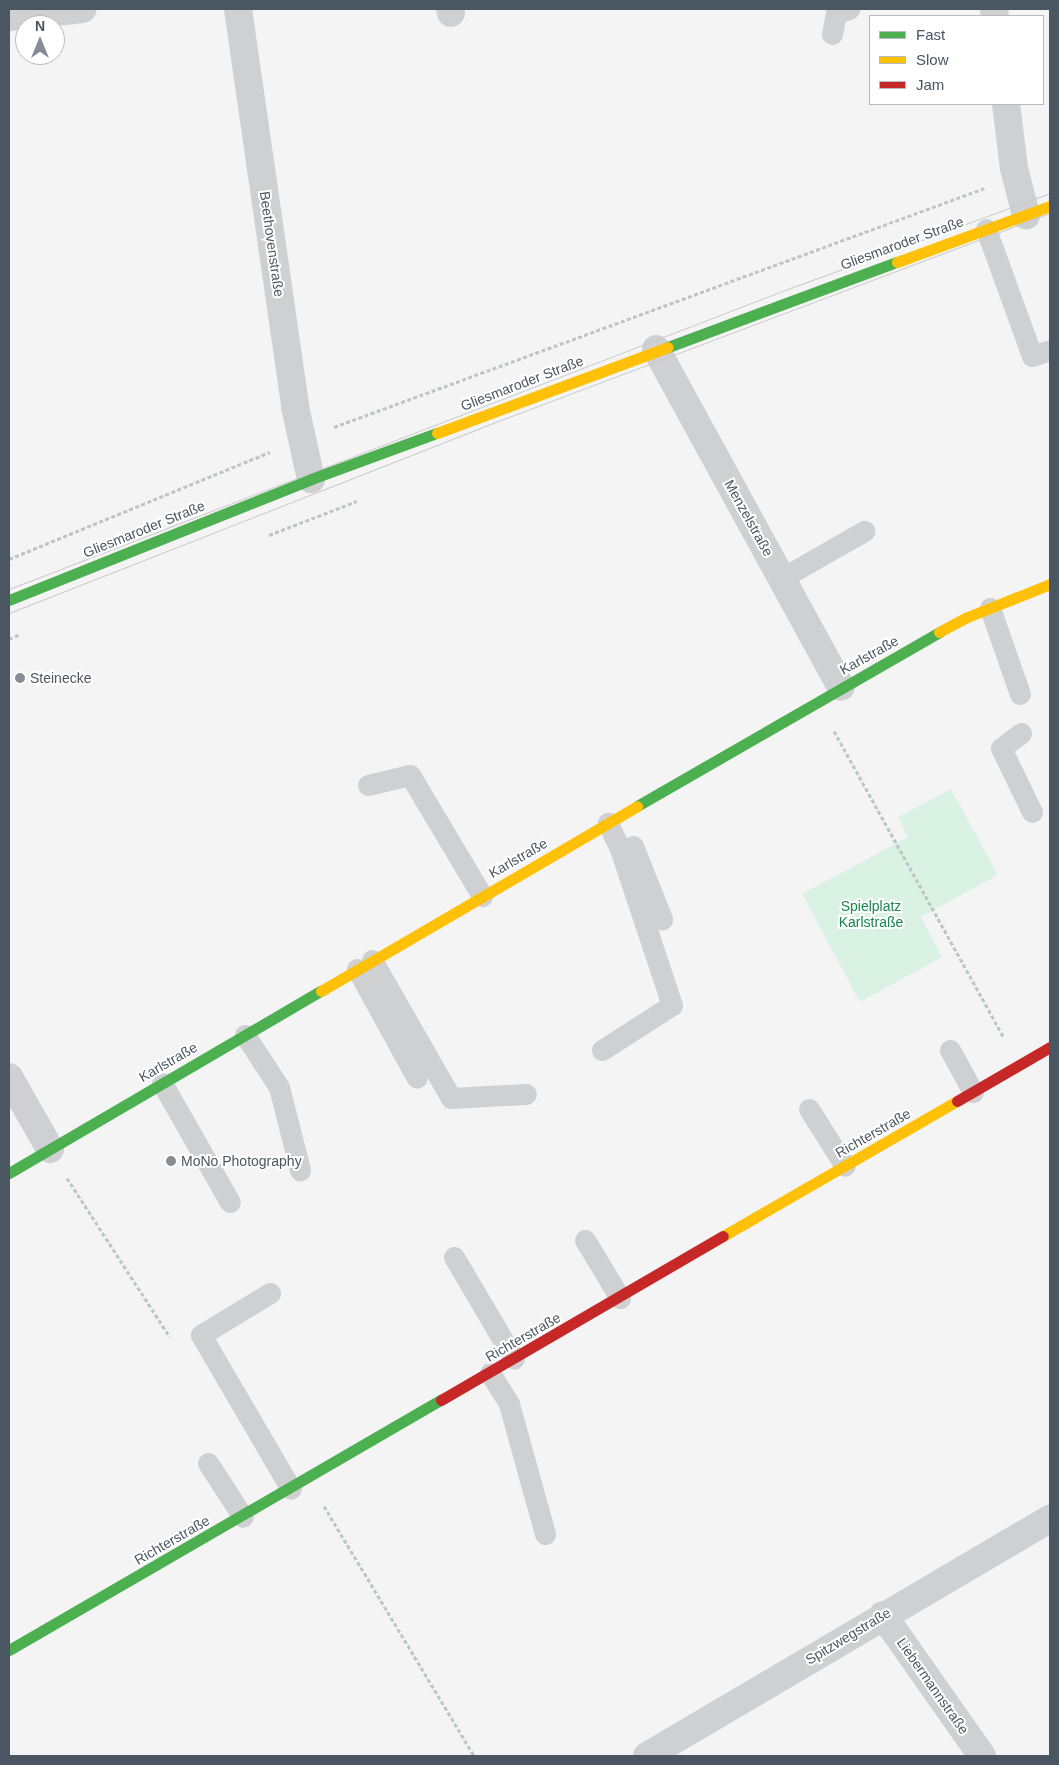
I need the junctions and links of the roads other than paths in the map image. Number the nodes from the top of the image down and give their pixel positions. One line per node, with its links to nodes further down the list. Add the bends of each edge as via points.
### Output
1 (83, 9): 4 (street)
2 (238, 9): 11 (street, Beethovenstraße, via 295,407)
3 (849, 9): 5 (lane, via 836,13)
4 (9, 17)
5 (832, 34)
6 (1006, 105): 7 (street, via 1016,176)
7 (1038, 210): 8 (street, Gliesmaroder Straße)
8 (986, 229): 9 (street, Gliesmaroder Straße); 10 (lane, via 1032,356)
9 (656, 349): 11 (street, Gliesmaroder Straße); 13 (street, Menzelstraße)
10 (1050, 350)
11 (311, 479): 15 (street, Gliesmaroder Straße)
12 (864, 531): 13 (lane)
13 (782, 578): 17 (street, Menzelstraße)
14 (1050, 584): 16 (street, Karlstraße)
15 (9, 600)
16 (990, 608): 17 (street, Karlstraße); 18 (lane)
17 (842, 687): 22 (street, Karlstraße)
18 (1020, 694)
19 (1021, 733): 21 (lane, via 1001,748)
20 (368, 785): 23 (lane, via 410,775)
21 (1032, 812)
22 (614, 819): 23 (street, Karlstraße); 24 (lane); 28 (lane, via 620,849 672,1005)
23 (482, 896): 25 (street, Karlstraße)
24 (662, 919)
25 (365, 965): 26 (street, Karlstraße); 31 (lane); 34 (lane, via 451,1098)
26 (245, 1035): 32 (street, Karlstraße); 38 (lane, via 279,1087)
27 (1050, 1047): 33 (street, Richterstraße)
28 (602, 1050)
29 (950, 1050): 33 (lane)
30 (9, 1077): 36 (street)
31 (417, 1078)
32 (162, 1083): 36 (street, Karlstraße); 40 (lane)
33 (973, 1092): 37 (street, Richterstraße)
34 (526, 1094)
35 (809, 1109): 37 (lane)
36 (50, 1149): 39 (street, Karlstraße)
37 (845, 1166): 44 (street, Richterstraße)
38 (300, 1170)
39 (9, 1173)
40 (230, 1202)
41 (585, 1240): 44 (lane)
42 (454, 1257): 45 (lane)
43 (270, 1293): 48 (lane, via 201,1335)
44 (620, 1298): 45 (street, Richterstraße)
45 (514, 1360): 46 (street, Richterstraße)
46 (490, 1373): 48 (street, Richterstraße); 51 (lane, via 509,1404)
47 (208, 1463): 49 (lane)
48 (300, 1484): 49 (street, Richterstraße)
49 (243, 1517): 53 (street, Richterstraße)
50 (1050, 1519): 52 (street, Spitzwegstraße)
51 (545, 1534)
52 (883, 1615): 54 (street, Spitzwegstraße); 55 (street, Liebermannstraße)
53 (9, 1650)
54 (647, 1756)
55 (982, 1756)

